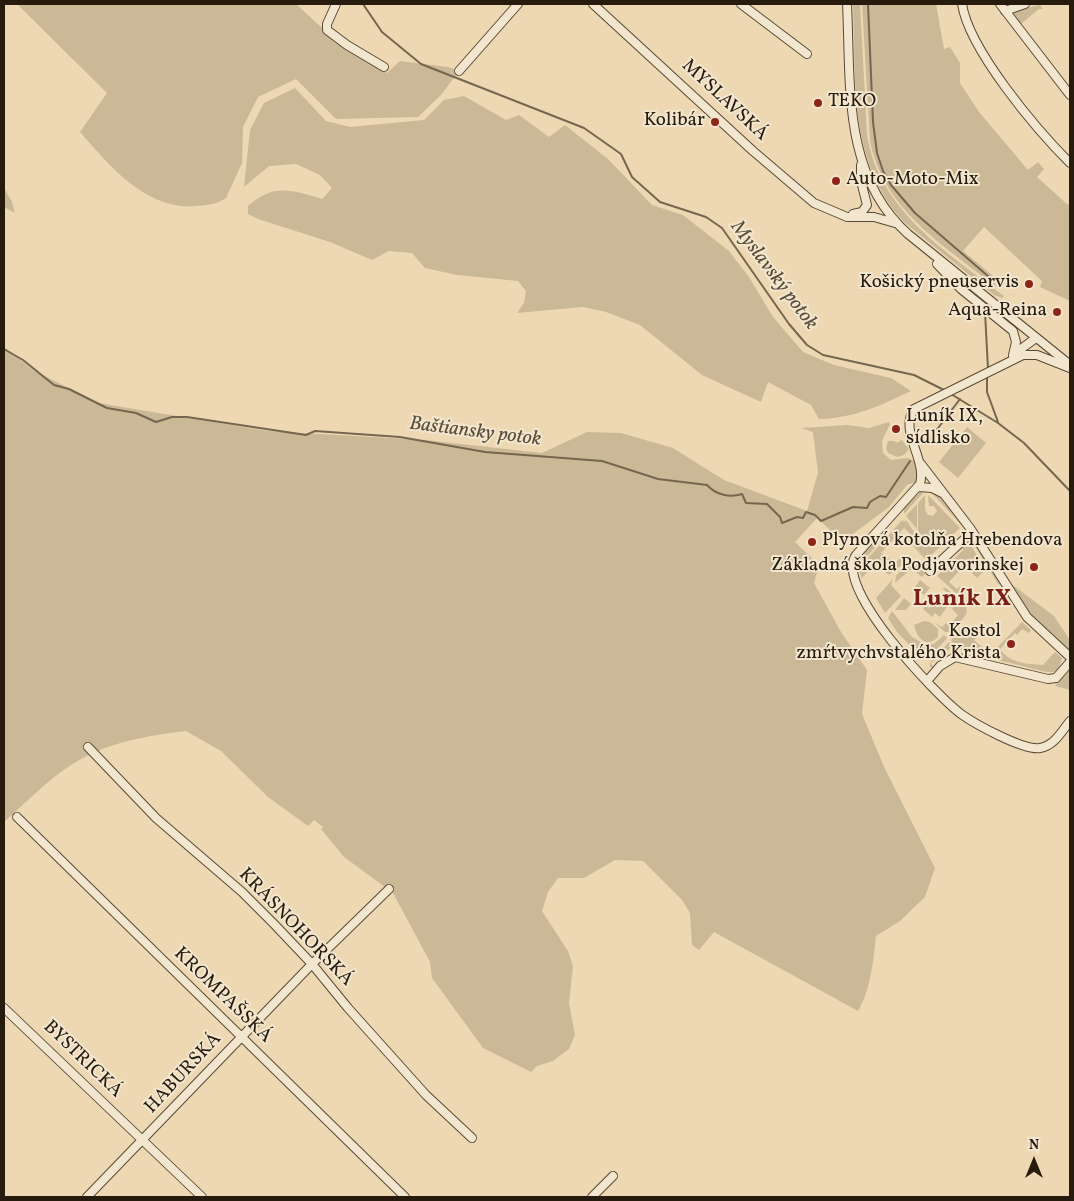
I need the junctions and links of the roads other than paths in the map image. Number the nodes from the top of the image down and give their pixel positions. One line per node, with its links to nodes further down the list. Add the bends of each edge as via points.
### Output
1 (336, 4): 10 (street, via 327,30)
2 (518, 4): 11 (street)
3 (593, 4): 17 (street, MYSLAVSKÁ, via 795,187 818,206)
4 (742, 4): 9 (street)
5 (847, 4): 13 (street, via 852,115)
6 (962, 4): 14 (street, via 991,66 1038,128)
7 (1025, 4): 8 (street)
8 (1003, 7): 12 (street)
9 (807, 54)
10 (384, 67)
11 (459, 71)
12 (1069, 91)
13 (860, 158): 15 (street); 16 (street, via 861,181 867,202)
14 (1070, 163)
15 (882, 204): 16 (street, MYSLAVSKÁ); 18 (street)
16 (862, 212): 17 (street, MYSLAVSKÁ)
17 (838, 214): 18 (street, MYSLAVSKÁ, via 874,216)
18 (896, 224): 19 (street, MYSLAVSKÁ)
19 (908, 234): 20 (street, MYSLAVSKÁ); 21 (street, via 961,289 1012,330 1016,339)
20 (1036, 338): 21 (street); 22 (street, MYSLAVSKÁ)
21 (1013, 357): 22 (street, via 1038,355); 23 (street, via 916,408 910,417 910,427)
22 (1070, 367)
23 (921, 464): 24 (street); 25 (street)
24 (919, 487): 25 (street, via 932,488); 30 (street, via 856,555 852,566 856,586 883,630)
25 (944, 494): 26 (street)
26 (972, 532): 27 (street); 28 (street, via 1027,617)
27 (930, 571)
28 (1070, 657)
29 (1070, 662): 30 (street, via 1056,678 1048,679 955,657 940,666)
30 (928, 680): 31 (street, via 965,717 1027,748 1048,746)
31 (1070, 720)
32 (88, 747): 35 (street, KRÁSNOHORSKÁ, via 156,818 242,892)
33 (17, 817): 37 (street, KROMPAŠSKÁ)
34 (389, 889): 35 (street, HABURSKÁ)
35 (312, 964): 37 (street, HABURSKÁ); 38 (street, KRÁSNOHORSKÁ, via 426,1095)
36 (4, 1008): 39 (street, BYSTRICKÁ)
37 (241, 1037): 39 (street, HABURSKÁ); 43 (street, KROMPAŠSKÁ)
38 (472, 1138)
39 (143, 1141): 41 (street, HABURSKÁ); 42 (street, BYSTRICKÁ)
40 (613, 1176): 44 (street)
41 (87, 1197)
42 (202, 1197)
43 (405, 1197)
44 (592, 1197)

